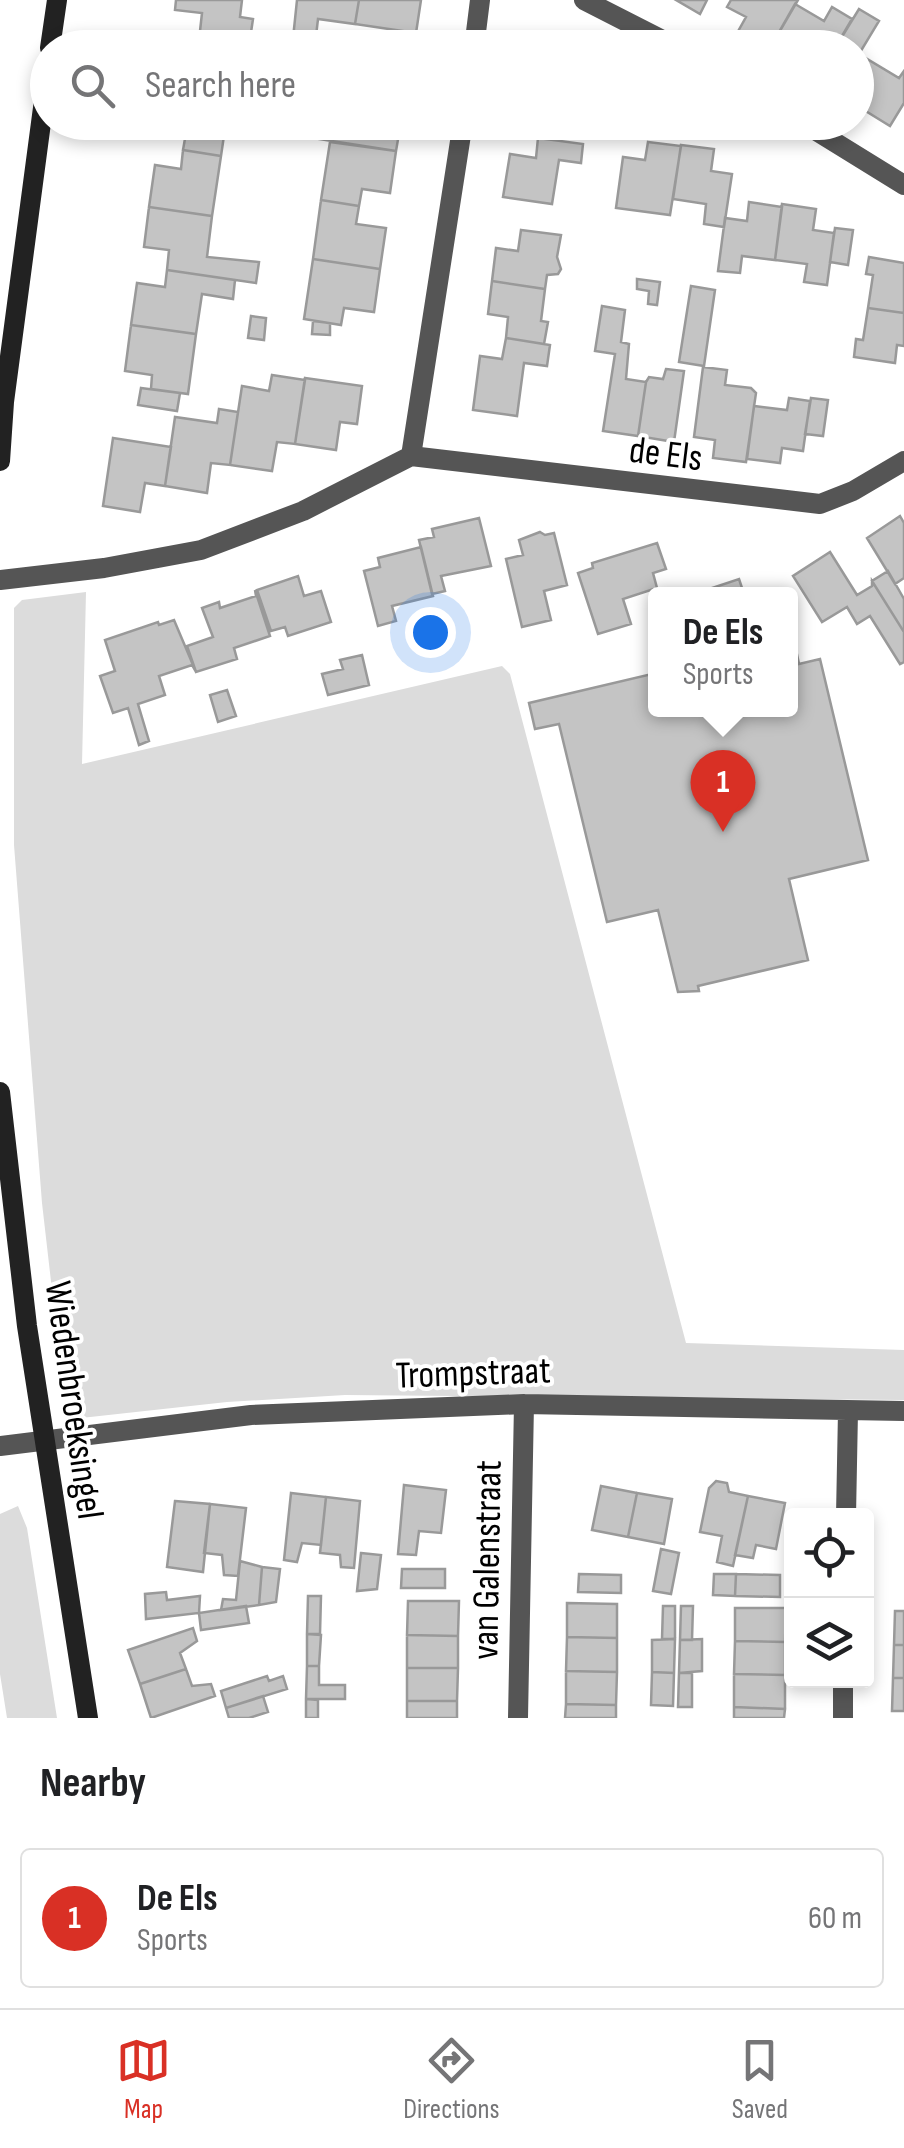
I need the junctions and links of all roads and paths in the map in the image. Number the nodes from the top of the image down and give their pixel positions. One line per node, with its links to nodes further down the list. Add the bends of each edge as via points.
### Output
1 (57, 0): 4 (street)
2 (480, 0): 5 (street)
3 (584, 0): 6 (street)
4 (53, 30)
5 (476, 30)
6 (643, 30)
7 (39, 140): 13 (street)
8 (460, 140): 11 (street)
9 (831, 140): 10 (street)
10 (904, 185)
11 (411, 456): 12 (street, de Els, via 820,504); 14 (street, via 303,511 201,550)
12 (904, 460)
13 (0, 461)
14 (0, 580)
15 (0, 1092): 19 (street, Wiedenbroeksingel)
16 (524, 1404): 17 (street, Trompstraat); 19 (street, Trompstraat, via 251,1416); 24 (street, van Galenstraat)
17 (848, 1411): 18 (street, Trompstraat); 21 (street)
18 (904, 1411)
19 (45, 1440): 20 (street, Trompstraat); 23 (street, Wiedenbroeksingel)
20 (0, 1446)
21 (846, 1508)
22 (843, 1688): 25 (street)
23 (88, 1718)
24 (518, 1718)
25 (842, 1718)

